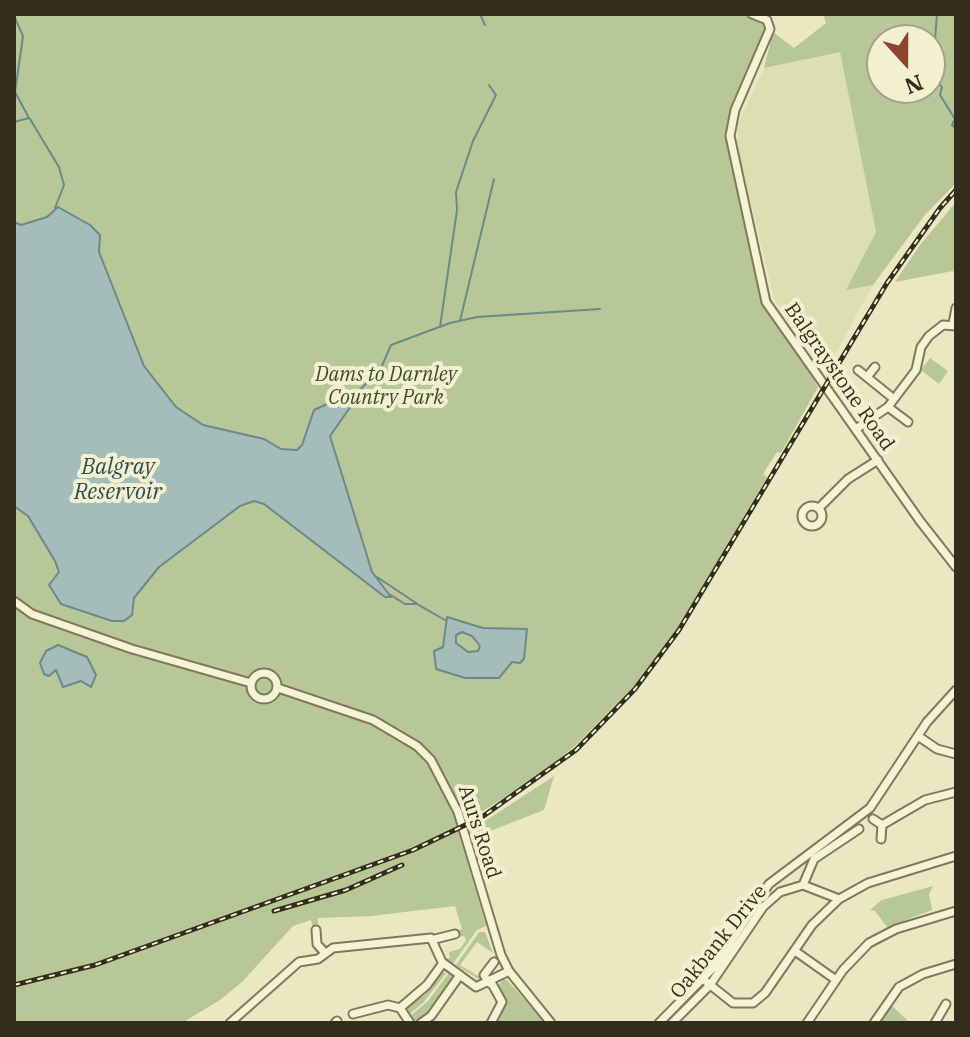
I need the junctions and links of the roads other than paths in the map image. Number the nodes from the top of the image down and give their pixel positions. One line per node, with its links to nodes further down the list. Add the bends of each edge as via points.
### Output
1 (752, 14): 10 (street, Balgraystone Road, via 767,20 770,29 735,110 730,136 765,297)
2 (956, 308): 3 (street)
3 (955, 325): 7 (street, via 943,325 929,336 916,370)
4 (875, 367): 6 (street)
5 (858, 370): 6 (street)
6 (867, 377): 7 (street)
7 (894, 399): 8 (street)
8 (888, 407): 9 (street); 10 (street)
9 (908, 422)
10 (856, 429): 11 (street, Balgraystone Road)
11 (878, 460): 12 (street, via 848,479); 15 (street, Balgraystone Road)
12 (819, 508): 13 (street); 13 (street, via 800,508 808,525)
13 (820, 523): 14 (street)
14 (827, 530)
15 (956, 567)
16 (14, 601): 17 (street, Aurs Road, via 42,618)
17 (251, 683): 18 (street, Aurs Road, via 267,672); 18 (street, Aurs Road, via 255,696 264,699)
18 (278, 688): 39 (street, Aurs Road, via 373,720 431,760 458,812)
19 (956, 690): 20 (street)
20 (918, 736): 21 (street); 43 (street, via 870,808 763,890)
21 (956, 754)
22 (956, 792): 24 (street, via 925,800)
23 (873, 819): 24 (street)
24 (882, 825): 26 (street)
25 (855, 834): 28 (street, via 814,859)
26 (881, 839)
27 (956, 856): 29 (street, via 868,883)
28 (803, 885): 29 (street); 43 (street, Oakbank Drive, via 780,892 763,907)
29 (839, 899): 34 (street)
30 (956, 911): 41 (street, via 881,935)
31 (316, 930): 35 (street, via 317,944)
32 (455, 934): 33 (street)
33 (435, 939): 35 (street); 37 (street)
34 (795, 951): 41 (street); 43 (street, via 753,1003 733,1003)
35 (325, 953): 47 (street, via 299,962)
36 (494, 962): 42 (street, via 484,975)
37 (443, 963): 40 (street); 45 (street)
38 (956, 964): 55 (street, via 899,987)
39 (509, 971): 42 (street); 51 (street, Aurs Road)
40 (460, 975): 42 (street, via 476,987); 49 (street)
41 (836, 980): 54 (street)
42 (490, 982): 50 (street, via 502,1002)
43 (707, 982): 52 (street); 53 (street, Oakbank Drive)
44 (946, 1004): 56 (street)
45 (400, 1008): 46 (street, via 388,1005); 48 (street)
46 (353, 1014)
47 (230, 1023)
48 (410, 1023)
49 (421, 1023)
50 (491, 1023)
51 (551, 1023)
52 (659, 1023)
53 (672, 1023)
54 (807, 1023)
55 (874, 1023)
56 (935, 1023)

